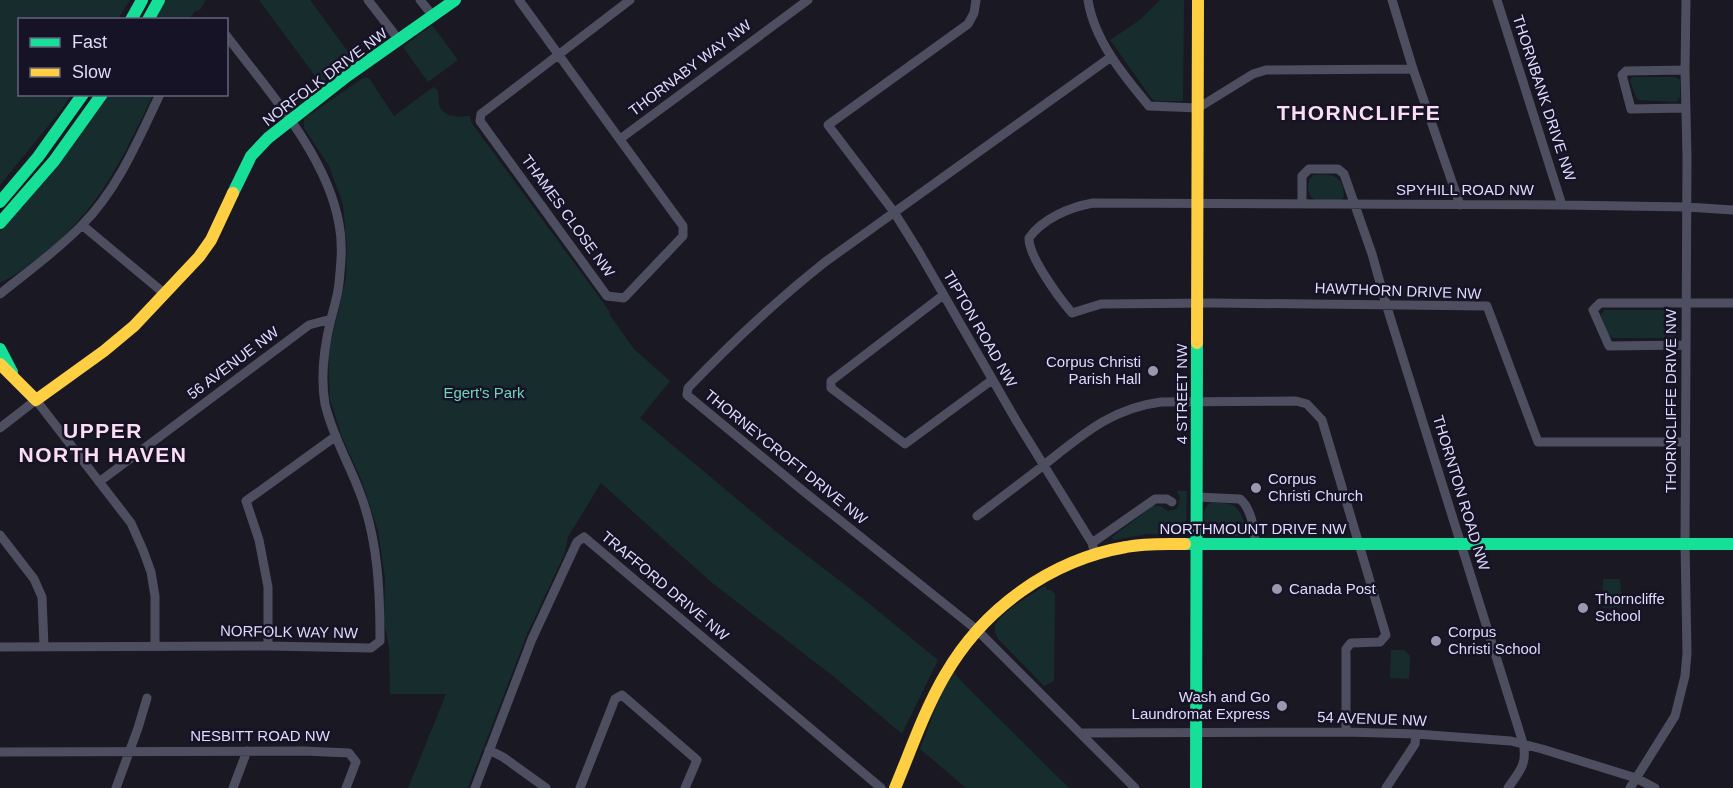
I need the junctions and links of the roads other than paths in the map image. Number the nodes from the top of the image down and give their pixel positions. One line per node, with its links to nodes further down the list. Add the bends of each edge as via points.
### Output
1 (142, 0): 16 (street)
2 (159, 0): 17 (street)
3 (368, 0): 19 (street)
4 (420, 0): 15 (street)
5 (456, 0): 15 (street, NORFOLK DRIVE NW)
6 (519, 0): 20 (street, THAMES CLOSE NW)
7 (630, 0): 20 (street)
8 (808, 0): 30 (street, THORNABY WAY NW)
9 (976, 0): 39 (street, TIPTON ROAD NW, via 968,24 828,125)
10 (1088, 0): 21 (street, via 1091,18)
11 (1198, 0): 27 (street, 4 STREET NW)
12 (1392, 0): 22 (street)
13 (1497, 0): 36 (street, THORNBANK DRIVE NW)
14 (1686, 0): 23 (street, THORNCLIFFE DRIVE NW)
15 (433, 16): 19 (street, NORFOLK DRIVE NW)
16 (132, 18)
17 (149, 18)
18 (228, 37): 29 (street, NORFOLK WAY NW)
19 (399, 40): 29 (street, NORFOLK DRIVE NW)
20 (558, 54): 30 (street, THAMES CLOSE NW); 30 (street, THAMES CLOSE NW, via 481,114 480,121 607,296 624,298 683,236 683,226)
21 (1111, 57): 27 (street, via 1149,106); 39 (street, THORNEYCROFT DRIVE NW)
22 (1413, 69): 27 (street, via 1266,70); 35 (street)
23 (1685, 70): 28 (street, THORNCLIFFE DRIVE NW); 28 (street, via 1626,71 1622,75 1631,109)
24 (82, 96): 31 (street)
25 (101, 96): 40 (street, via 28,194)
26 (159, 96): 41 (street, via 131,156)
27 (1197, 108): 33 (street, 4 STREET NW)
28 (1685, 108): 37 (street, THORNCLIFFE DRIVE NW)
29 (289, 120): 43 (street, NORFOLK DRIVE NW, via 251,156 210,240); 49 (street, NORFOLK WAY NW, via 326,178 340,226 341,263)
30 (620, 140)
31 (0, 202)
32 (1302, 204): 33 (street, SPYHILL ROAD NW); 34 (street, SPYHILL ROAD NW); 34 (street, THORNTON ROAD NW, via 1302,176 1309,169 1338,170 1344,174)
33 (1198, 205): 45 (street, 4 STREET NW); 45 (street, HAWTHORN DRIVE NW, via 1078,206 1065,210 1033,232 1028,242 1072,313 1101,304)
34 (1353, 205): 35 (street, SPYHILL ROAD NW); 48 (street, THORNTON ROAD NW)
35 (1460, 205): 36 (street, SPYHILL ROAD NW)
36 (1562, 205): 37 (street, SPYHILL ROAD NW)
37 (1687, 207): 38 (street, SPYHILL ROAD NW); 46 (street, THORNCLIFFE DRIVE NW)
38 (1733, 210)
39 (894, 212): 44 (street, TIPTON ROAD NW); 73 (street, THORNEYCROFT DRIVE NW, via 783,296 703,372 688,388 687,395)
40 (0, 223)
41 (82, 225): 42 (street); 43 (street)
42 (0, 294)
43 (165, 294): 55 (street, NORFOLK DRIVE NW, via 104,351)
44 (942, 296): 54 (street, TIPTON ROAD NW); 54 (street, via 831,381 831,388 905,444)
45 (1197, 303): 48 (street, HAWTHORN DRIVE NW); 56 (street, 4 STREET NW)
46 (1686, 303): 47 (street); 50 (street, THORNCLIFFE DRIVE NW); 50 (street, via 1600,303 1593,310 1609,346)
47 (1733, 303)
48 (1386, 304): 59 (street, HAWTHORN DRIVE NW, via 1487,306 1538,442); 69 (street, THORNTON ROAD NW)
49 (331, 319): 58 (street, NORFOLK WAY NW, via 322,379); 61 (street, 56 AVENUE NW, via 309,325)
50 (1686, 345): 59 (street, THORNCLIFFE DRIVE NW)
51 (0, 349): 53 (street)
52 (0, 364): 53 (street)
53 (12, 374): 55 (street)
54 (992, 380): 60 (street, TIPTON ROAD NW)
55 (36, 400): 57 (street); 61 (street)
56 (1197, 402): 60 (street, via 1161,402 1124,410 1089,429); 62 (street, 4 STREET NW); 68 (street, via 1296,401 1315,410 1322,420)
57 (0, 428)
58 (336, 436): 75 (street, via 246,501 268,587); 75 (street, NORFOLK WAY NW, via 361,495 373,543 380,641 371,648)
59 (1685, 442): 70 (street, THORNCLIFFE DRIVE NW)
60 (1044, 465): 64 (street); 72 (street, TIPTON ROAD NW)
61 (99, 482): 74 (street, via 131,523 144,550 155,596)
62 (1197, 497): 66 (street, via 1240,499 1255,531); 67 (street, 4 STREET NW)
63 (1172, 502): 72 (street, via 1155,499)
64 (977, 516)
65 (1, 538): 77 (street, via 34,579 42,597)
66 (1255, 543): 67 (street, NORTHMOUNT DRIVE NW); 68 (street, NORTHMOUNT DRIVE NW)
67 (1197, 544): 72 (street, NORTHMOUNT DRIVE NW); 79 (street, 4 STREET NW)
68 (1358, 544): 69 (street, NORTHMOUNT DRIVE NW); 80 (street, via 1386,635 1380,642 1350,643 1346,649)
69 (1461, 544): 70 (street, NORTHMOUNT DRIVE NW); 83 (street, THORNTON ROAD NW)
70 (1685, 544): 71 (street, NORTHMOUNT DRIVE NW); 88 (street, THORNCLIFFE DRIVE NW, via 1685,676 1675,716)
71 (1733, 544)
72 (1094, 549): 73 (street, NORTHMOUNT DRIVE NW, via 1024,588)
73 (977, 630): 81 (street, THORNEYCROFT DRIVE NW); 97 (street, NORTHMOUNT DRIVE NW, via 943,678)
74 (155, 646): 75 (street, NORFOLK WAY NW); 77 (street, NORFOLK WAY NW)
75 (268, 646)
76 (0, 647): 77 (street, NORFOLK WAY NW)
77 (44, 647)
78 (147, 698): 85 (street)
79 (1197, 732): 80 (street, 54 AVENUE NW); 81 (street, 54 AVENUE NW); 99 (street, 4 STREET NW)
80 (1346, 732): 82 (street, 54 AVENUE NW)
81 (1080, 733): 98 (street, THORNEYCROFT DRIVE NW)
82 (1416, 734): 83 (street, 54 AVENUE NW); 100 (street, via 1415,744)
83 (1523, 743): 88 (street, 54 AVENUE NW); 101 (street, THORNTON ROAD NW, via 1526,756)
84 (489, 750): 92 (street, TRAFFORD DRIVE NW); 93 (street); 96 (street, TRAFFORD DRIVE NW, via 532,639 578,542 584,537)
85 (131, 751): 86 (street, NESBITT ROAD NW); 87 (street, NESBITT ROAD NW); 89 (street)
86 (247, 751): 90 (street); 91 (street, NESBITT ROAD NW, via 349,753 356,762)
87 (0, 752)
88 (1636, 778): 102 (street, THORNCLIFFE DRIVE NW); 103 (street, 54 AVENUE NW)
89 (116, 788)
90 (233, 788)
91 (346, 788)
92 (475, 788)
93 (546, 788)
94 (580, 788): 95 (street, via 615,699 622,695 697,759)
95 (685, 788)
96 (881, 788)
97 (895, 788)
98 (1135, 788)
99 (1196, 788)
100 (1386, 788)
101 (1508, 788)
102 (1630, 788)
103 (1655, 788)

